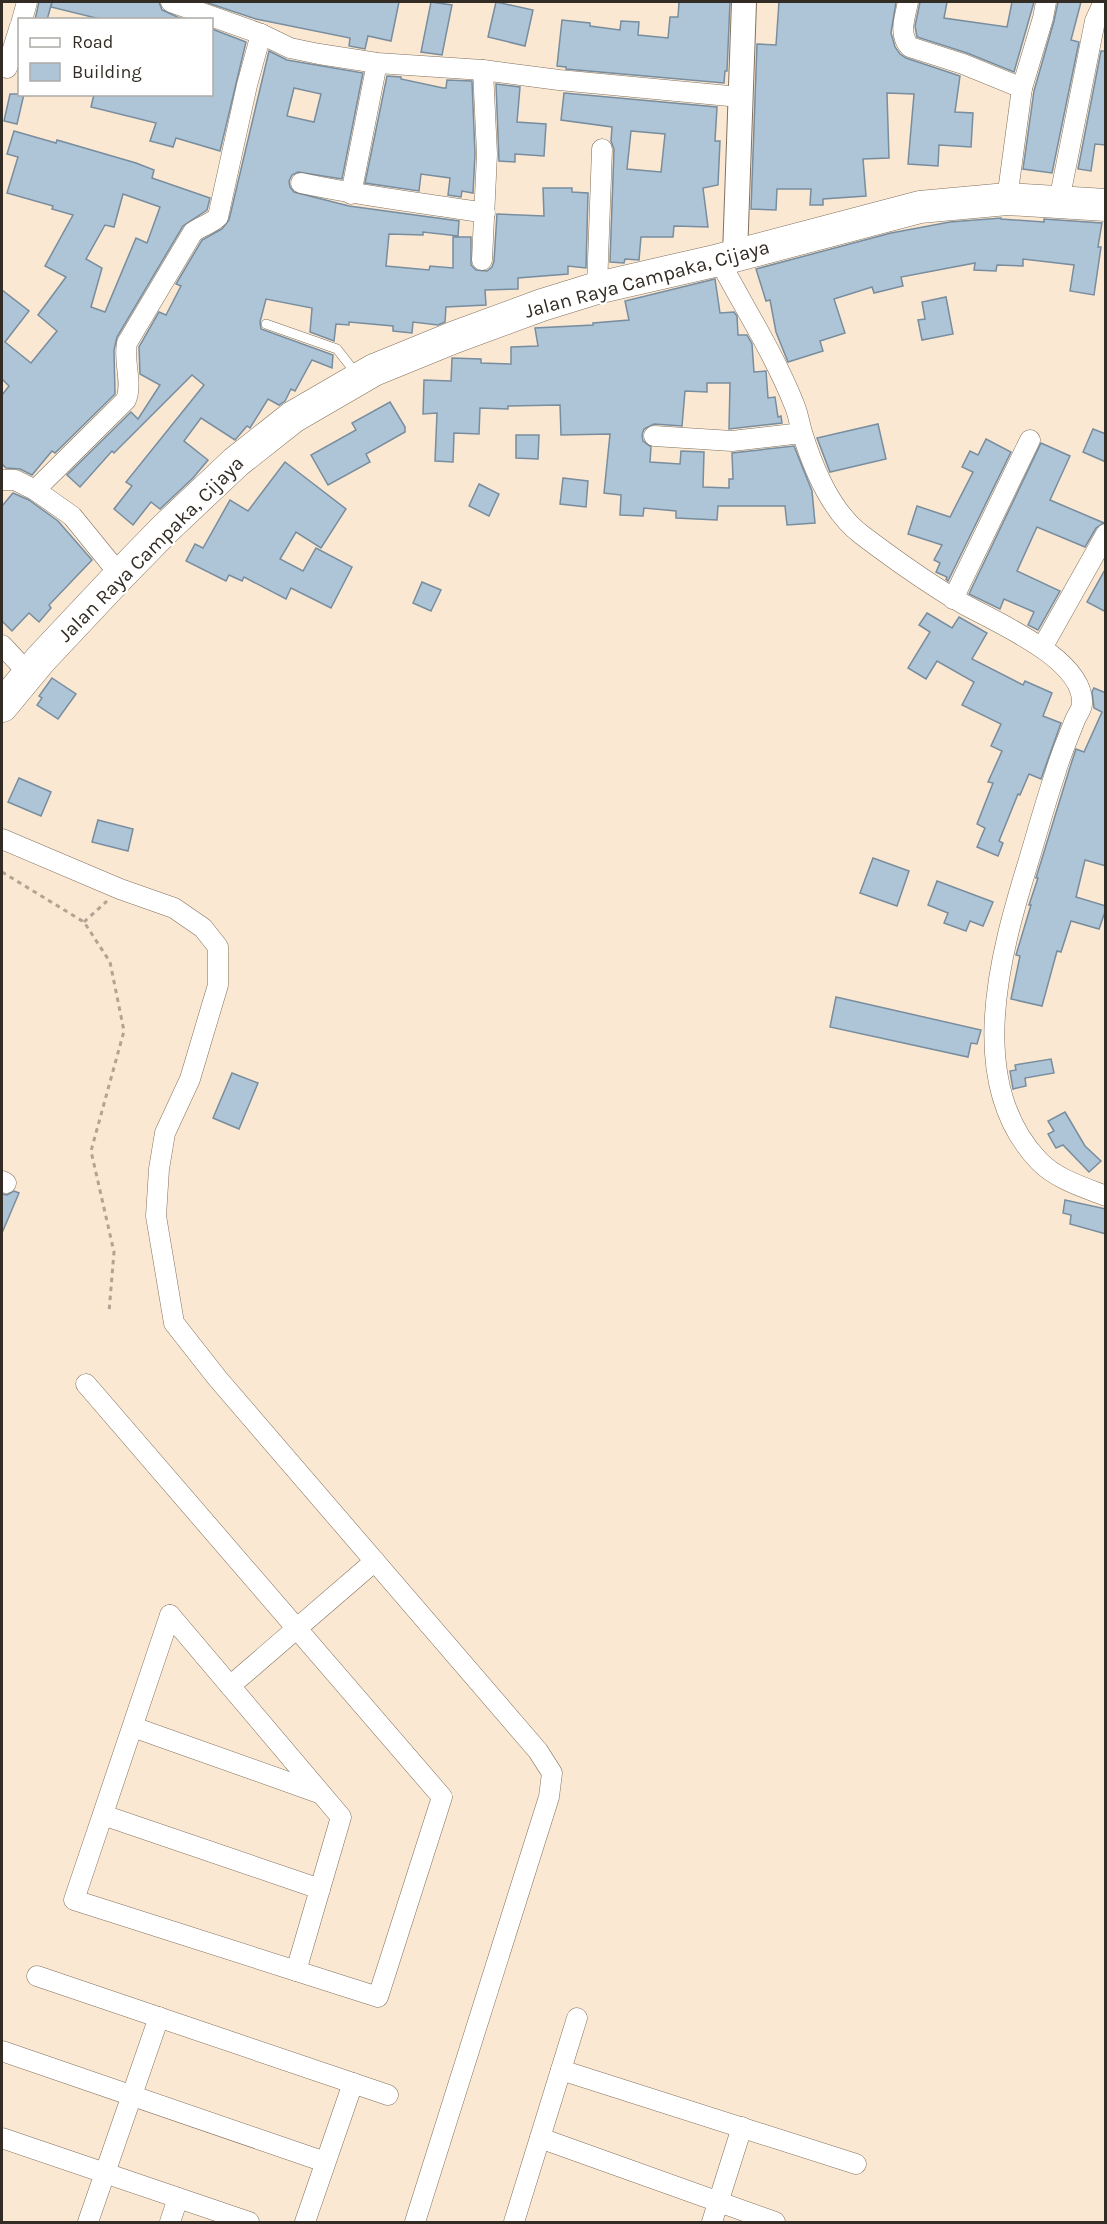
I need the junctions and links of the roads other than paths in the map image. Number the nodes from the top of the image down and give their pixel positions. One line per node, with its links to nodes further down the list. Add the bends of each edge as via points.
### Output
1 (27, 2): 7 (street)
2 (171, 2): 9 (street)
3 (744, 2): 14 (street)
4 (908, 2): 13 (street, via 903,35 910,47)
5 (1046, 2): 13 (street)
6 (1106, 6): 19 (street, via 1095,21)
7 (23, 18)
8 (18, 32): 11 (street)
9 (261, 34): 10 (street, via 290,48); 31 (street, via 218,217 193,232 127,343 126,400)
10 (376, 63): 12 (street); 17 (street)
11 (7, 68)
12 (483, 70): 14 (street); 21 (street)
13 (1022, 88): 18 (street)
14 (740, 97): 22 (street)
15 (602, 149): 24 (street)
16 (301, 183): 17 (street)
17 (351, 194): 21 (street)
18 (1007, 199): 19 (main road, Jalan Raya Campaka, Cijaya); 22 (main road, Jalan Raya Campaka, Cijaya, via 920,207)
19 (1059, 201): 20 (main road, Jalan Raya Campaka, Cijaya)
20 (1106, 205)
21 (485, 213): 23 (street)
22 (727, 257): 24 (main road, Jalan Raya Campaka, Cijaya); 27 (street, via 795,405)
23 (482, 260)
24 (597, 288): 26 (main road, Jalan Raya Campaka, Cijaya, via 542,304)
25 (266, 324): 26 (lane, via 337,350)
26 (359, 377): 33 (main road, Jalan Raya Campaka, Cijaya, via 263,439)
27 (802, 433): 28 (street, via 732,441); 34 (street, via 823,486 844,520)
28 (654, 436)
29 (1030, 440): 34 (street)
30 (2, 480): 31 (street, via 15,480)
31 (35, 490): 33 (street, via 72,516)
32 (1106, 534): 36 (street)
33 (120, 575): 37 (main road, Jalan Raya Campaka, Cijaya)
34 (953, 598): 36 (street)
35 (2, 645): 37 (street)
36 (1042, 648): 40 (street, via 1068,669 1082,705 1056,771 1002,953 996,1069 1013,1124 1041,1164 1068,1181)
37 (29, 674): 38 (main road, Jalan Raya Campaka, Cijaya)
38 (2, 706)
39 (2, 839): 42 (street, via 174,908 202,928 218,947 218,985 190,1078 165,1133 159,1169 156,1216 174,1323)
40 (1106, 1196)
41 (86, 1383): 43 (street)
42 (375, 1561): 43 (street); 71 (street, via 538,1751 552,1773 549,1797)
43 (297, 1628): 44 (street); 49 (street, via 442,1797 378,1997)
44 (230, 1686): 45 (street, via 170,1615); 46 (street)
45 (133, 1727): 46 (street); 47 (street)
46 (322, 1794): 48 (street, via 341,1817)
47 (103, 1815): 48 (street); 49 (street, via 74,1900)
48 (320, 1889): 49 (street)
49 (296, 1971)
50 (37, 1976): 51 (street)
51 (159, 2017): 55 (street); 57 (street)
52 (577, 2018): 54 (street)
53 (2, 2051): 57 (street)
54 (561, 2070): 58 (street); 59 (street)
55 (352, 2083): 56 (street); 61 (street)
56 (388, 2095)
57 (132, 2096): 61 (street); 63 (street)
58 (742, 2127): 62 (street); 65 (street)
59 (540, 2138): 65 (street); 66 (street)
60 (2, 2139): 63 (street)
61 (325, 2162): 70 (street)
62 (856, 2164)
63 (105, 2174): 64 (street); 67 (street)
64 (178, 2199): 68 (street); 69 (street)
65 (718, 2202): 72 (street); 73 (street)
66 (518, 2221)
67 (88, 2223)
68 (170, 2223)
69 (249, 2223)
70 (305, 2223)
71 (415, 2223)
72 (712, 2223)
73 (775, 2223)

